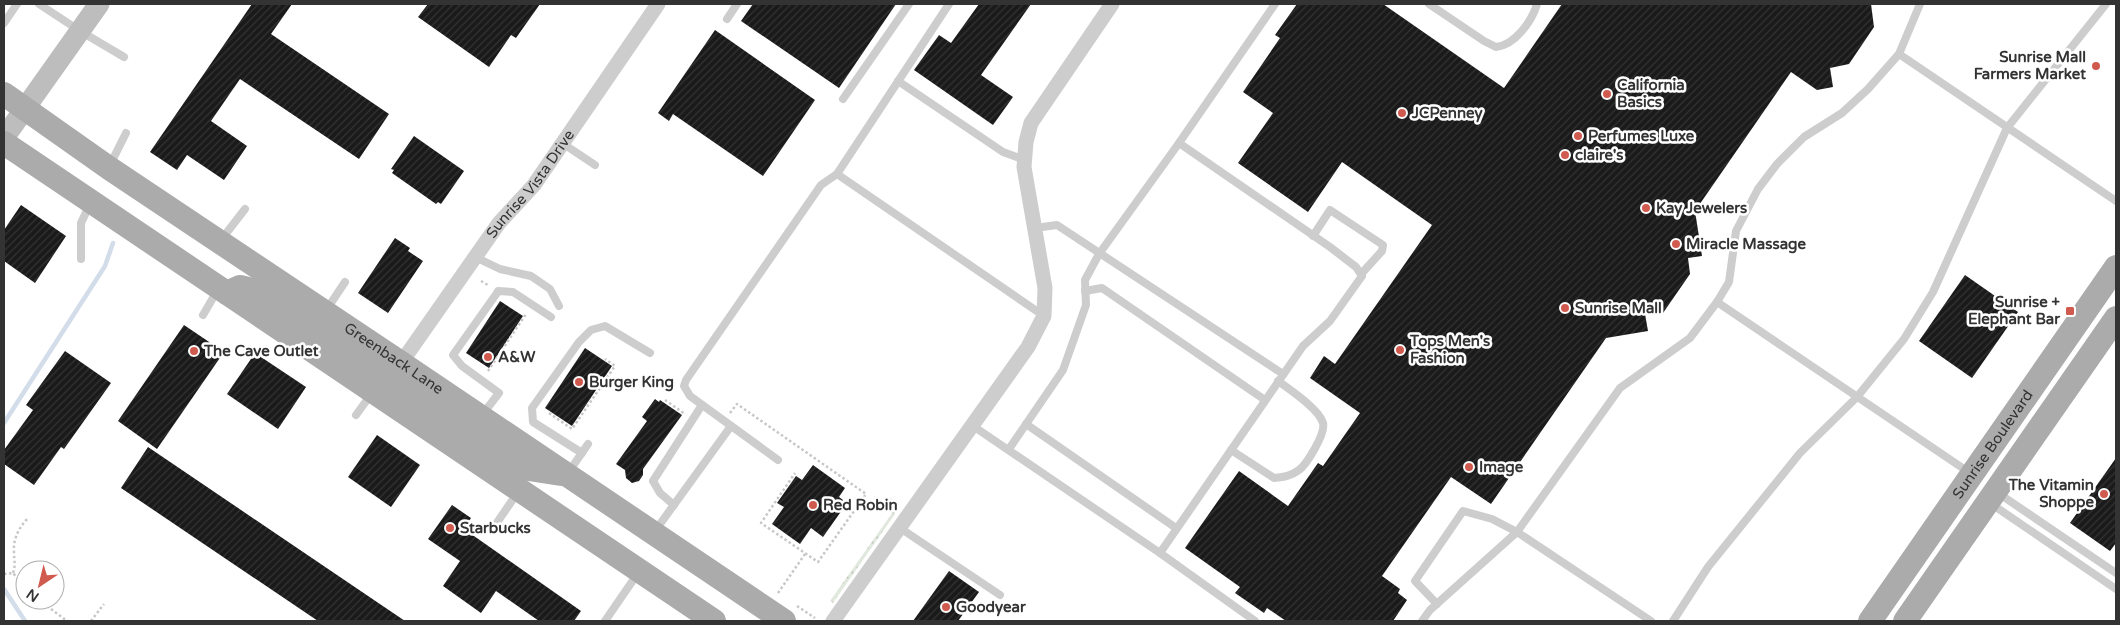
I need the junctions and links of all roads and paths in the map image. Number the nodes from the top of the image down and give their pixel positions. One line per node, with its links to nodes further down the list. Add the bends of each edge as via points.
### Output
1 (17, 4): 15 (lane)
2 (39, 4): 16 (lane)
3 (99, 4): 16 (main road)
4 (658, 4): 27 (street, Sunrise Vista Drive)
5 (738, 4): 14 (lane)
6 (909, 4): 21 (lane)
7 (949, 4): 19 (lane)
8 (1112, 4): 29 (street, via 1031,123)
9 (1275, 4): 28 (lane)
10 (1429, 4): 11 (lane, via 1496,47 1508,43 1521,32)
11 (1537, 4)
12 (1920, 4): 17 (lane)
13 (2106, 4): 23 (lane)
14 (727, 19)
15 (4, 23)
16 (80, 32): 18 (lane); 22 (main road)
17 (1899, 54): 23 (lane); 49 (lane, via 1842,113 1804,137 1758,189 1736,231 1729,282)
18 (124, 57)
19 (898, 81): 29 (lane, via 1003,152); 32 (lane)
20 (4, 94): 22 (main road, Greenback Lane)
21 (843, 99)
22 (25, 109): 25 (main road); 31 (main road, Greenback Lane)
23 (2007, 128): 33 (lane); 62 (lane, via 1933,292 1904,338)
24 (126, 134): 31 (lane)
25 (4, 138)
26 (4, 143): 34 (main road)
27 (562, 143): 30 (lane); 40 (street, Sunrise Vista Drive, via 534,185 499,223)
28 (1178, 144): 37 (lane); 39 (lane)
29 (1025, 160): 36 (street)
30 (595, 165)
31 (109, 168): 38 (main road, Greenback Lane)
32 (837, 174): 53 (lane); 64 (lane, via 821,185 686,380 686,391)
33 (2116, 201)
34 (91, 202): 41 (lane, via 81,222); 46 (main road)
35 (245, 209): 38 (lane)
36 (1035, 228): 39 (lane, via 1057,225); 53 (street, via 1045,288)
37 (1313, 236): 43 (lane); 43 (lane, via 1332,210 1383,245 1382,251)
38 (220, 242): 51 (main road, Greenback Lane)
39 (1099, 254): 47 (lane, via 1085,280); 59 (lane)
40 (475, 257): 50 (lane, via 500,269 531,276 550,289); 58 (street, Sunrise Vista Drive)
41 (80, 259)
42 (2116, 267): 78 (main road, Sunrise Boulevard)
43 (1362, 273): 59 (lane, via 1330,321 1303,346)
44 (481, 281): 48 (path)
45 (345, 282): 51 (lane)
46 (223, 290): 52 (lane); 58 (main road, via 240,287 261,292 372,368 389,369); 61 (main road)
47 (1085, 291): 63 (lane, via 1102,288); 69 (lane, via 1086,305 1063,370)
48 (497, 293): 54 (lane, via 513,292); 60 (lane, via 453,355); 60 (path, via 527,315 486,374)
49 (1717, 302): 62 (lane); 87 (lane, via 1690,338 1620,388)
50 (559, 306)
51 (325, 312): 58 (main road, Greenback Lane)
52 (203, 315)
53 (1044, 316): 70 (street, via 1028,347)
54 (551, 317)
55 (2116, 318): 80 (main road, Sunrise Boulevard)
56 (650, 353): 74 (lane, via 605,326 591,330 532,408 533,422)
57 (605, 359): 65 (path, via 615,366 572,429)
58 (401, 362): 67 (main road, Greenback Lane)
59 (1281, 377): 63 (lane); 73 (lane, via 1323,423 1323,434 1302,469 1289,476 1274,478)
60 (479, 379): 67 (lane, via 499,393)
61 (373, 391): 66 (lane); 77 (main road, via 397,386 522,468); 79 (main road, via 455,452)
62 (1857, 397): 78 (lane); 110 (lane, via 1800,453 1708,567)
63 (1265, 400): 73 (lane)
64 (702, 405): 68 (lane); 81 (lane, via 653,481 660,493)
65 (549, 412)
66 (356, 415)
67 (481, 417): 77 (main road, Greenback Lane)
68 (728, 423): 75 (lane); 81 (lane); 89 (path, via 737,404 866,494 818,562)
69 (1026, 424): 72 (lane); 85 (lane)
70 (973, 426): 72 (lane); 84 (street)
71 (588, 444): 74 (lane)
72 (1009, 449): 88 (lane)
73 (1231, 450): 85 (lane)
74 (582, 453): 77 (lane)
75 (778, 460)
76 (795, 473): 89 (path, via 761,523)
77 (567, 475): 86 (main road, Greenback Lane)
78 (1971, 475): 111 (main road, Sunrise Boulevard)
79 (520, 490): 83 (lane); 90 (main road)
80 (1992, 496): 92 (lane); 94 (lane); 112 (main road, Sunrise Boulevard)
81 (674, 505): 86 (lane)
82 (28, 518): 91 (path, via 14,539)
83 (496, 524)
84 (900, 528): 95 (lane); 106 (street)
85 (1176, 528): 88 (lane)
86 (654, 532): 100 (main road, Greenback Lane)
87 (1517, 532): 98 (lane); 98 (lane, via 1492,519 1463,511 1415,581); 109 (lane)
88 (1160, 553): 107 (lane)
89 (805, 554): 96 (path, via 778,592)
90 (639, 572): 104 (lane); 105 (main road)
91 (14, 573): 93 (path)
92 (2116, 573)
93 (5, 574)
94 (2116, 589)
95 (1000, 595)
96 (785, 598)
97 (104, 604): 103 (path)
98 (1437, 604): 108 (lane)
99 (52, 610): 102 (path)
100 (788, 612): 101 (path)
101 (814, 618)
102 (67, 621)
103 (91, 621)
104 (605, 621)
105 (714, 621)
106 (833, 621)
107 (1255, 621)
108 (1422, 621)
109 (1651, 621)
110 (1673, 621)
111 (1870, 621)
112 (1905, 621)

